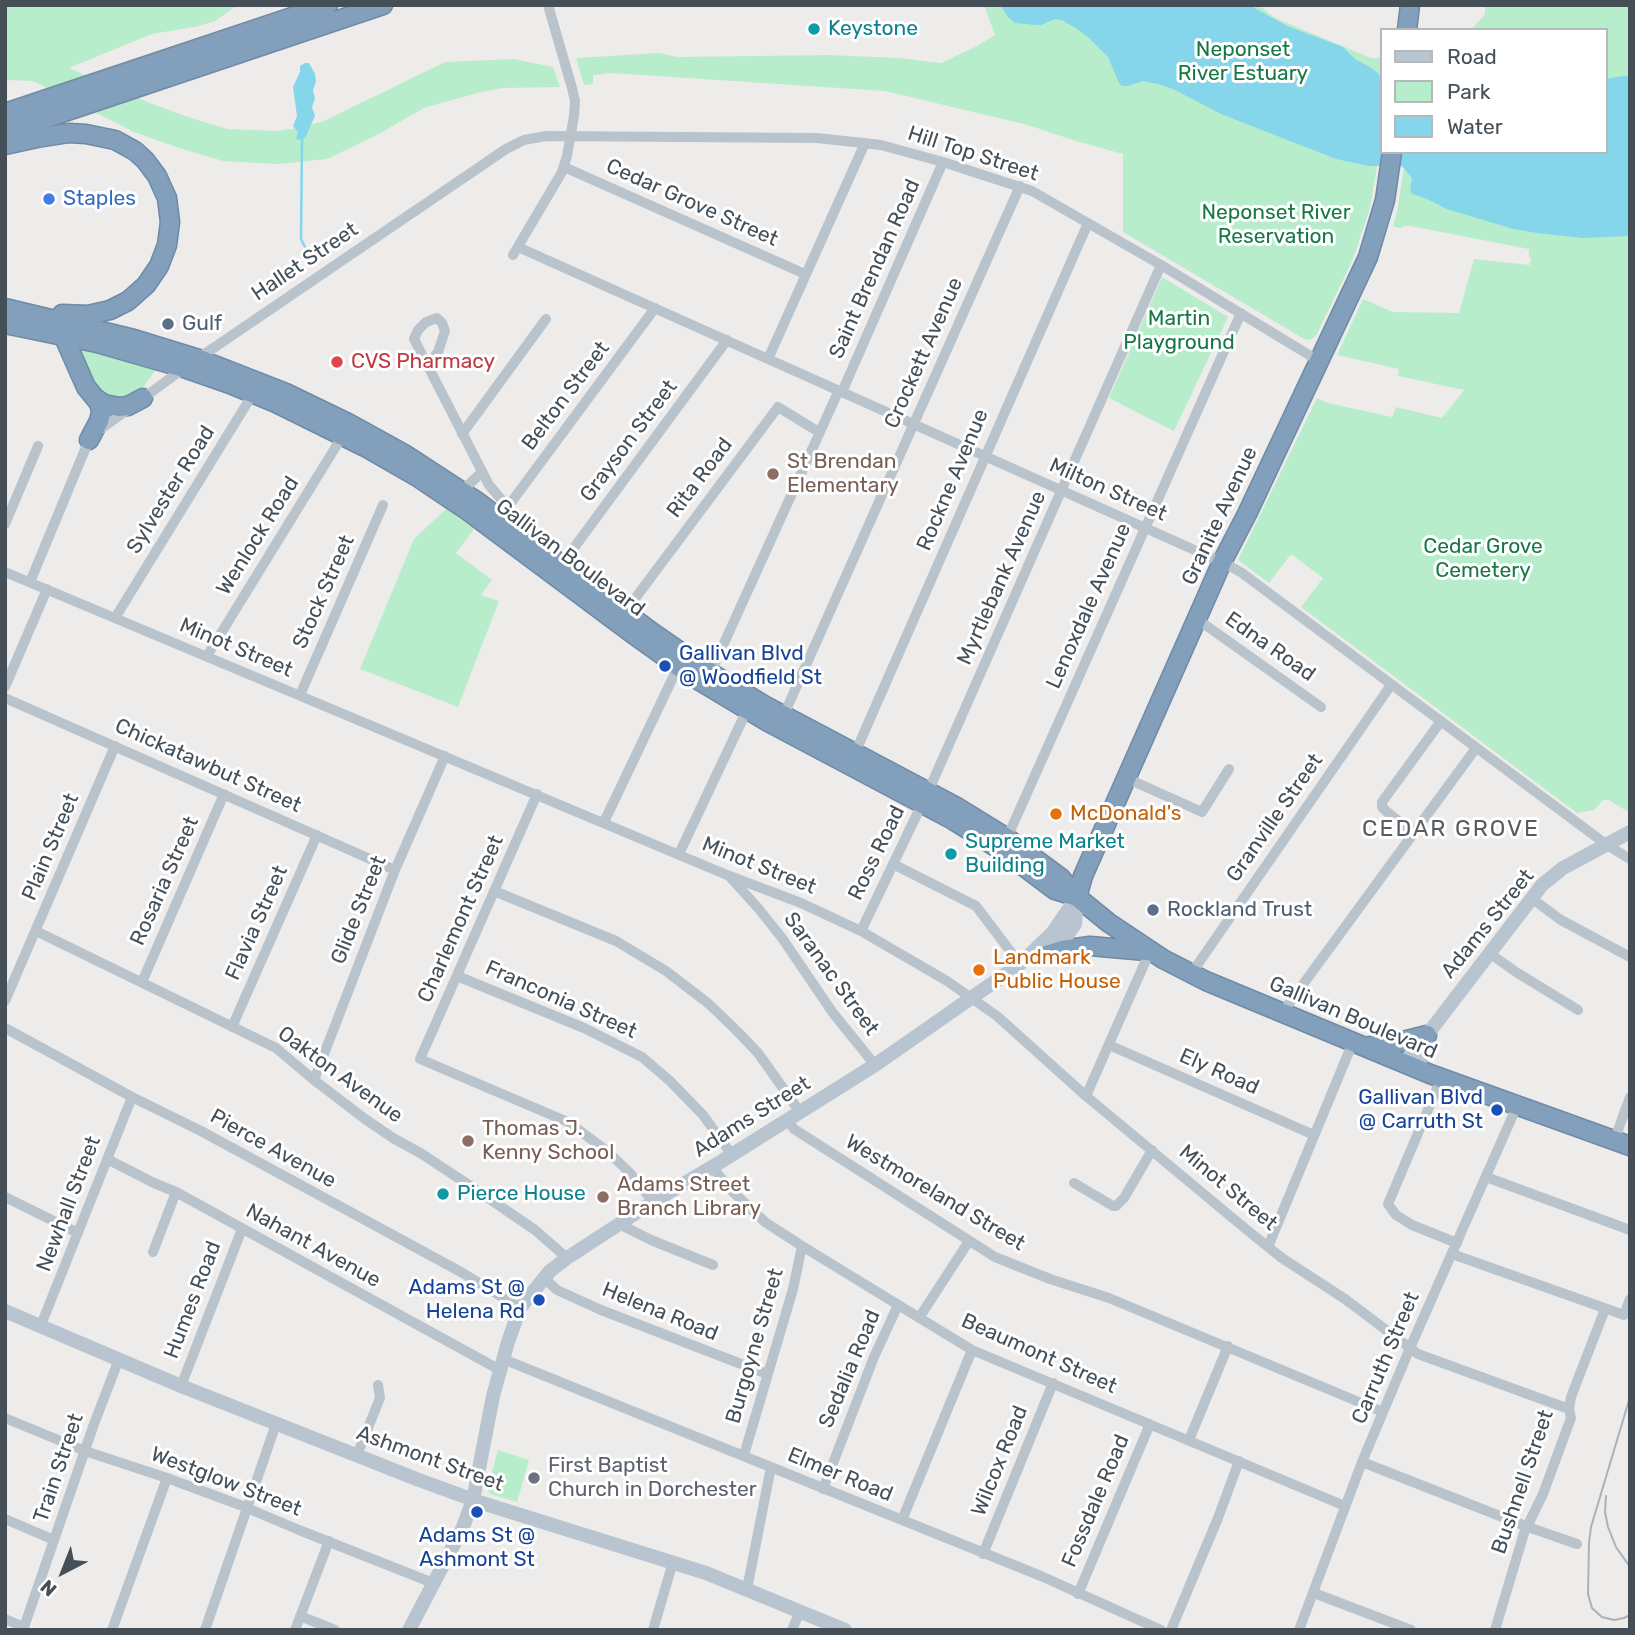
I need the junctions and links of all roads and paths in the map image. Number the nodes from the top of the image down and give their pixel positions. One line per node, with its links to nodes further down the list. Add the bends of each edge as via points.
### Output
1 (302, 5): 8 (highway)
2 (328, 5): 9 (highway)
3 (356, 5): 10 (highway)
4 (383, 5): 11 (highway)
5 (548, 5): 12 (street, via 573,92)
6 (1410, 5): 7 (highway)
7 (1407, 28)
8 (5, 104)
9 (5, 113)
10 (5, 123)
11 (5, 132)
12 (571, 137): 13 (street, Hill Top Street, via 817,138); 17 (street); 31 (street, Hallet Street, via 535,137 512,145)
13 (865, 143): 16 (street, Hill Top Street); 21 (street)
14 (5, 145): 22 (highway, via 78,133 122,143 154,170 167,198 170,222 166,252 156,273 122,305 88,315)
15 (1391, 160): 30 (highway, Granite Avenue, via 1373,243)
16 (943, 162): 18 (street, Hill Top Street); 34 (street, Saint Brendan Road)
17 (564, 167): 21 (street, Cedar Grove Street); 23 (street, Milton Street, via 516,251)
18 (1020, 186): 19 (street, Hill Top Street); 37 (street, Crockett Avenue)
19 (1088, 223): 20 (street, Hill Top Street); 43 (street, Rockne Avenue)
20 (1161, 265): 24 (street, Hill Top Street); 45 (street, Myrtlebank Avenue)
21 (805, 274): 29 (street)
22 (6, 308): 31 (highway, Gallivan Boulevard, via 134,339)
23 (656, 308): 28 (street, Milton Street); 48 (street, Belton Street)
24 (1241, 313): 30 (street, Hill Top Street); 50 (street, Lenoxdale Avenue)
25 (546, 319): 39 (street)
26 (5, 324): 27 (highway, Gallivan Boulevard)
27 (64, 335): 31 (highway, Gallivan Boulevard); 35 (highway)
28 (727, 341): 29 (street, Milton Street); 51 (street, Grayson Street)
29 (768, 359): 34 (street, Milton Street)
30 (1319, 361): 52 (highway, Granite Avenue)
31 (191, 363): 33 (highway, Gallivan Boulevard); 36 (street, Hallet Street)
32 (428, 366): 32 (street, Gallivan Boulevard, via 414,339 418,330 436,318 444,327 443,341); 39 (street, Gallivan Boulevard)
33 (256, 388): 40 (highway, Gallivan Boulevard); 46 (highway, Gallivan Boulevard, via 318,408); 57 (street, Sylvester Road)
34 (840, 391): 37 (street, Milton Street); 38 (street, Saint Brendan Road)
35 (95, 398): 36 (highway, via 119,407); 41 (highway, via 101,417)
36 (143, 398): 41 (street, Hallet Street, via 95,433)
37 (914, 424): 43 (street, Milton Street); 68 (street, Crockett Avenue)
38 (818, 432): 56 (street, Rita Road, via 778,407); 61 (street, Saint Brendan Road)
39 (462, 434): 44 (street, Gallivan Boulevard)
40 (343, 435): 48 (highway, Gallivan Boulevard); 59 (street, Wenlock Road)
41 (88, 444): 54 (street, Hallet Street)
42 (38, 446): 49 (street)
43 (985, 456): 45 (street, Milton Street); 72 (street, Rockne Avenue)
44 (481, 473): 46 (street); 48 (street, Gallivan Boulevard, via 494,492)
45 (1061, 490): 50 (street, Milton Street); 78 (street, Myrtlebank Avenue)
46 (462, 491): 48 (highway, Gallivan Boulevard)
47 (383, 505): 64 (street, Stock Street)
48 (498, 516): 51 (highway, Gallivan Boulevard); 60 (highway, Gallivan Boulevard)
49 (5, 524)
50 (1145, 527): 52 (street, Milton Street); 83 (street, Lenoxdale Avenue)
51 (555, 558): 56 (highway, Gallivan Boulevard)
52 (1222, 562): 58 (highway, Granite Avenue); 62 (street, Milton Street)
53 (5, 572): 54 (street, Minot Street)
54 (30, 583): 55 (street, Minot Street)
55 (47, 589): 57 (street, Minot Street); 63 (street)
56 (625, 612): 61 (highway, Gallivan Boulevard)
57 (115, 618): 59 (street, Minot Street)
58 (1197, 619): 66 (street, Edna Road); 75 (highway, Granite Avenue)
59 (206, 656): 64 (street, Minot Street)
60 (678, 667): 61 (highway, Gallivan Boulevard); 79 (street)
61 (708, 679): 67 (highway, Gallivan Boulevard); 68 (highway, Gallivan Boulevard)
62 (1391, 685): 69 (street, Milton Street); 100 (street, Granville Street)
63 (5, 687)
64 (300, 695): 73 (street, Minot Street)
65 (5, 698): 70 (street, Chickatawbut Street)
66 (1321, 707)
67 (747, 710): 68 (highway, Gallivan Boulevard); 85 (street)
68 (780, 721): 72 (highway, Gallivan Boulevard); 78 (highway, Gallivan Boulevard)
69 (1441, 721): 71 (street, Milton Street); 81 (street, via 1382,802 1382,807)
70 (115, 746): 76 (street, Chickatawbut Street); 93 (street, Plain Street)
71 (1476, 748): 81 (street); 84 (street, Milton Street)
72 (855, 753): 78 (highway, Gallivan Boulevard)
73 (445, 756): 77 (street, Minot Street); 88 (street, Glide Street)
74 (1229, 769): 75 (street, via 1202,812)
75 (1126, 778): 91 (highway, Granite Avenue)
76 (224, 794): 82 (street, Chickatawbut Street); 102 (street, Rosaria Street)
77 (537, 794): 79 (street, Minot Street); 90 (street, Charlemont Street)
78 (925, 797): 83 (highway, Gallivan Boulevard); 87 (street, Ross Road); 91 (highway, Gallivan Boulevard, via 1055,890)
79 (604, 822): 85 (street, Minot Street)
80 (1630, 832): 84 (main road, Adams Street)
81 (1413, 833): 106 (street)
82 (317, 835): 88 (street, Chickatawbut Street); 107 (street, Flavia Street)
83 (1007, 838): 91 (highway, Gallivan Boulevard, via 1061,878)
84 (1607, 845): 86 (street, Milton Street); 92 (main road, Adams Street, via 1556,873)
85 (678, 854): 89 (street, Minot Street)
86 (1630, 859)
87 (893, 864): 94 (street, Ross Road); 99 (street, via 976,906)
88 (395, 870): 115 (street, Glide Street)
89 (727, 874): 94 (street, Minot Street); 112 (street, Saranac Street, via 782,937)
90 (494, 891): 101 (street, Charlemont Street); 120 (street, via 616,941 667,971 709,1004 758,1053)
91 (1077, 897): 95 (highway, Gallivan Boulevard); 97 (main road, Adams Street, via 1075,924); 99 (main road, Adams Street, via 1053,932)
92 (1531, 898): 96 (main road, Adams Street); 98 (street, via 1561,920)
93 (36, 931): 102 (street, Oakton Avenue); 104 (street, Plain Street)
94 (861, 931): 103 (street, Minot Street)
95 (1150, 951): 97 (highway, via 1090,946); 100 (highway, Gallivan Boulevard); 111 (street)
96 (1489, 953): 105 (street); 109 (main road, Adams Street)
97 (1046, 955): 99 (main road, Adams Street)
98 (1630, 957)
99 (1020, 964): 103 (main road, Adams Street)
100 (1191, 974): 106 (highway, Gallivan Boulevard)
101 (457, 976): 125 (street, Franconia Street, via 642,1057 704,1115); 132 (street, Charlemont Street, via 421,1059 568,1122 607,1151)
102 (142, 982): 107 (street, Oakton Avenue)
103 (971, 998): 112 (main road, Adams Street); 116 (street, Minot Street)
104 (5, 1001)
105 (1578, 1010)
106 (1282, 1013): 110 (highway, Gallivan Boulevard)
107 (232, 1027): 115 (street, Oakton Avenue, via 276,1048)
108 (5, 1028): 117 (street, Pierce Avenue)
109 (1427, 1035): 110 (highway, via 1387,1045); 113 (main road, Adams Street, via 1417,1043)
110 (1358, 1044): 113 (highway, Gallivan Boulevard); 122 (street)
111 (1109, 1045): 116 (street); 122 (street, Ely Road)
112 (875, 1065): 120 (main road, Adams Street)
113 (1410, 1066): 114 (highway, Gallivan Boulevard)
114 (1441, 1079): 119 (highway, Gallivan Boulevard); 138 (street, via 1388,1204 1412,1225)
115 (314, 1080): 143 (street, Oakton Avenue, via 365,1119 524,1223)
116 (1086, 1096): 124 (street, Minot Street)
117 (132, 1097): 126 (street, Newhall Street); 148 (street, Pierce Avenue)
118 (1630, 1097): 123 (street)
119 (1517, 1106): 123 (highway, Gallivan Boulevard); 128 (street, Carruth Street)
120 (800, 1112): 121 (main road, Adams Street)
121 (787, 1120): 125 (main road, Adams Street); 137 (street, Westmoreland Street, via 794,1129)
122 (1314, 1135): 140 (street)
123 (1622, 1144)
124 (1152, 1150): 129 (street, via 1116,1206); 140 (street, Minot Street)
125 (732, 1155): 127 (main road, Adams Street)
126 (107, 1159): 130 (street, Nahant Avenue); 136 (street, Newhall Street)
127 (712, 1167): 132 (main road, Adams Street); 139 (street, Beaumont Street, via 765,1222)
128 (1486, 1177): 135 (street); 138 (street, Carruth Street)
129 (1074, 1183)
130 (176, 1192): 134 (street, Nahant Avenue); 141 (street)
131 (5, 1197): 136 (street)
132 (653, 1202): 133 (main road, Adams Street)
133 (619, 1224): 143 (main road, Adams Street); 144 (street)
134 (242, 1229): 157 (street, Nahant Avenue); 160 (street, Humes Road)
135 (1630, 1230)
136 (78, 1233): 152 (street, Newhall Street)
137 (969, 1241): 151 (street); 153 (street, Westmoreland Street, via 1018,1267)
138 (1457, 1243): 142 (street, Carruth Street)
139 (802, 1247): 147 (street, Beaumont Street); 158 (street, Burgoyne Street)
140 (1268, 1247): 154 (street, Minot Street)
141 (153, 1252)
142 (1452, 1254): 149 (street); 154 (street, Carruth Street)
143 (567, 1258): 145 (main road, Adams Street)
144 (713, 1265)
145 (544, 1278): 148 (main road, Adams Street); 158 (street, Helena Road, via 557,1290 601,1310)
146 (1630, 1299): 149 (street, via 1624,1315)
147 (898, 1305): 151 (street, Beaumont Street); 175 (street, Sedalia Road)
148 (520, 1308): 157 (main road, Adams Street)
149 (1605, 1309): 162 (street, Bushnell Street)
150 (5, 1311): 152 (main road, Ashmont Street)
151 (919, 1318): 155 (street, Beaumont Street)
152 (41, 1325): 156 (main road, Ashmont Street)
153 (1228, 1346): 163 (street, Westmoreland Street); 167 (street)
154 (1410, 1348): 162 (street, Minot Street); 163 (street, Carruth Street)
155 (972, 1350): 159 (street, Beaumont Street); 180 (street)
156 (119, 1359): 160 (main road, Ashmont Street); 168 (street, Train Street)
157 (502, 1364): 170 (street, Elmer Road); 176 (main road, Adams Street)
158 (767, 1374): 170 (street, Burgoyne Street)
159 (1053, 1383): 166 (street, Beaumont Street); 185 (street, Wilcox Road)
160 (181, 1385): 165 (main road, Ashmont Street)
161 (378, 1385): 169 (street, via 380,1398)
162 (1569, 1409): 181 (street, Bushnell Street, via 1571,1418)
163 (1383, 1412): 172 (street, Carruth Street)
164 (5, 1418): 168 (street, Westglow Street)
165 (276, 1424): 169 (main road, Ashmont Street); 178 (street)
166 (1150, 1424): 167 (street, Beaumont Street); 189 (street, Fossdale Road)
167 (1189, 1440): 171 (street, Beaumont Street)
168 (85, 1451): 174 (street, Westglow Street); 182 (street, Train Street)
169 (357, 1455): 176 (main road, Ashmont Street)
170 (744, 1455): 173 (street, Elmer Road)
171 (1239, 1461): 177 (street, Beaumont Street); 204 (street)
172 (1362, 1462): 177 (street, Carruth Street); 181 (street)
173 (771, 1467): 175 (street, Elmer Road); 188 (street)
174 (167, 1478): 178 (street, Westglow Street); 196 (street)
175 (822, 1489): 180 (street, Elmer Road)
176 (473, 1500): 186 (main road, Ashmont Street); 187 (main road, Adams Street)
177 (1345, 1506): 190 (street, Carruth Street)
178 (246, 1508): 183 (street, Westglow Street); 197 (street)
179 (5, 1519): 182 (street)
180 (902, 1521): 185 (street, Elmer Road)
181 (1528, 1527): 184 (street); 207 (street, Bushnell Street)
182 (54, 1540): 194 (street, Train Street)
183 (329, 1541): 187 (street, Westglow Street); 192 (street)
184 (1577, 1544)
185 (983, 1553): 189 (street, Elmer Road)
186 (673, 1562): 188 (main road, Ashmont Street); 200 (street)
187 (433, 1583): 195 (main road, Adams Street)
188 (747, 1589): 191 (main road, Ashmont Street)
189 (1078, 1594): 203 (street, Elmer Road)
190 (1314, 1594): 205 (street, Carruth Street); 206 (street)
191 (800, 1611): 201 (street); 202 (main road, Ashmont Street)
192 (300, 1616): 198 (street); 199 (street)
193 (5, 1619): 194 (street)
194 (23, 1628)
195 (412, 1629)
196 (112, 1630)
197 (205, 1630)
198 (296, 1630)
199 (335, 1630)
200 (653, 1630)
201 (792, 1630)
202 (845, 1630)
203 (1161, 1630)
204 (1171, 1630)
205 (1300, 1630)
206 (1411, 1630)
207 (1495, 1630)

